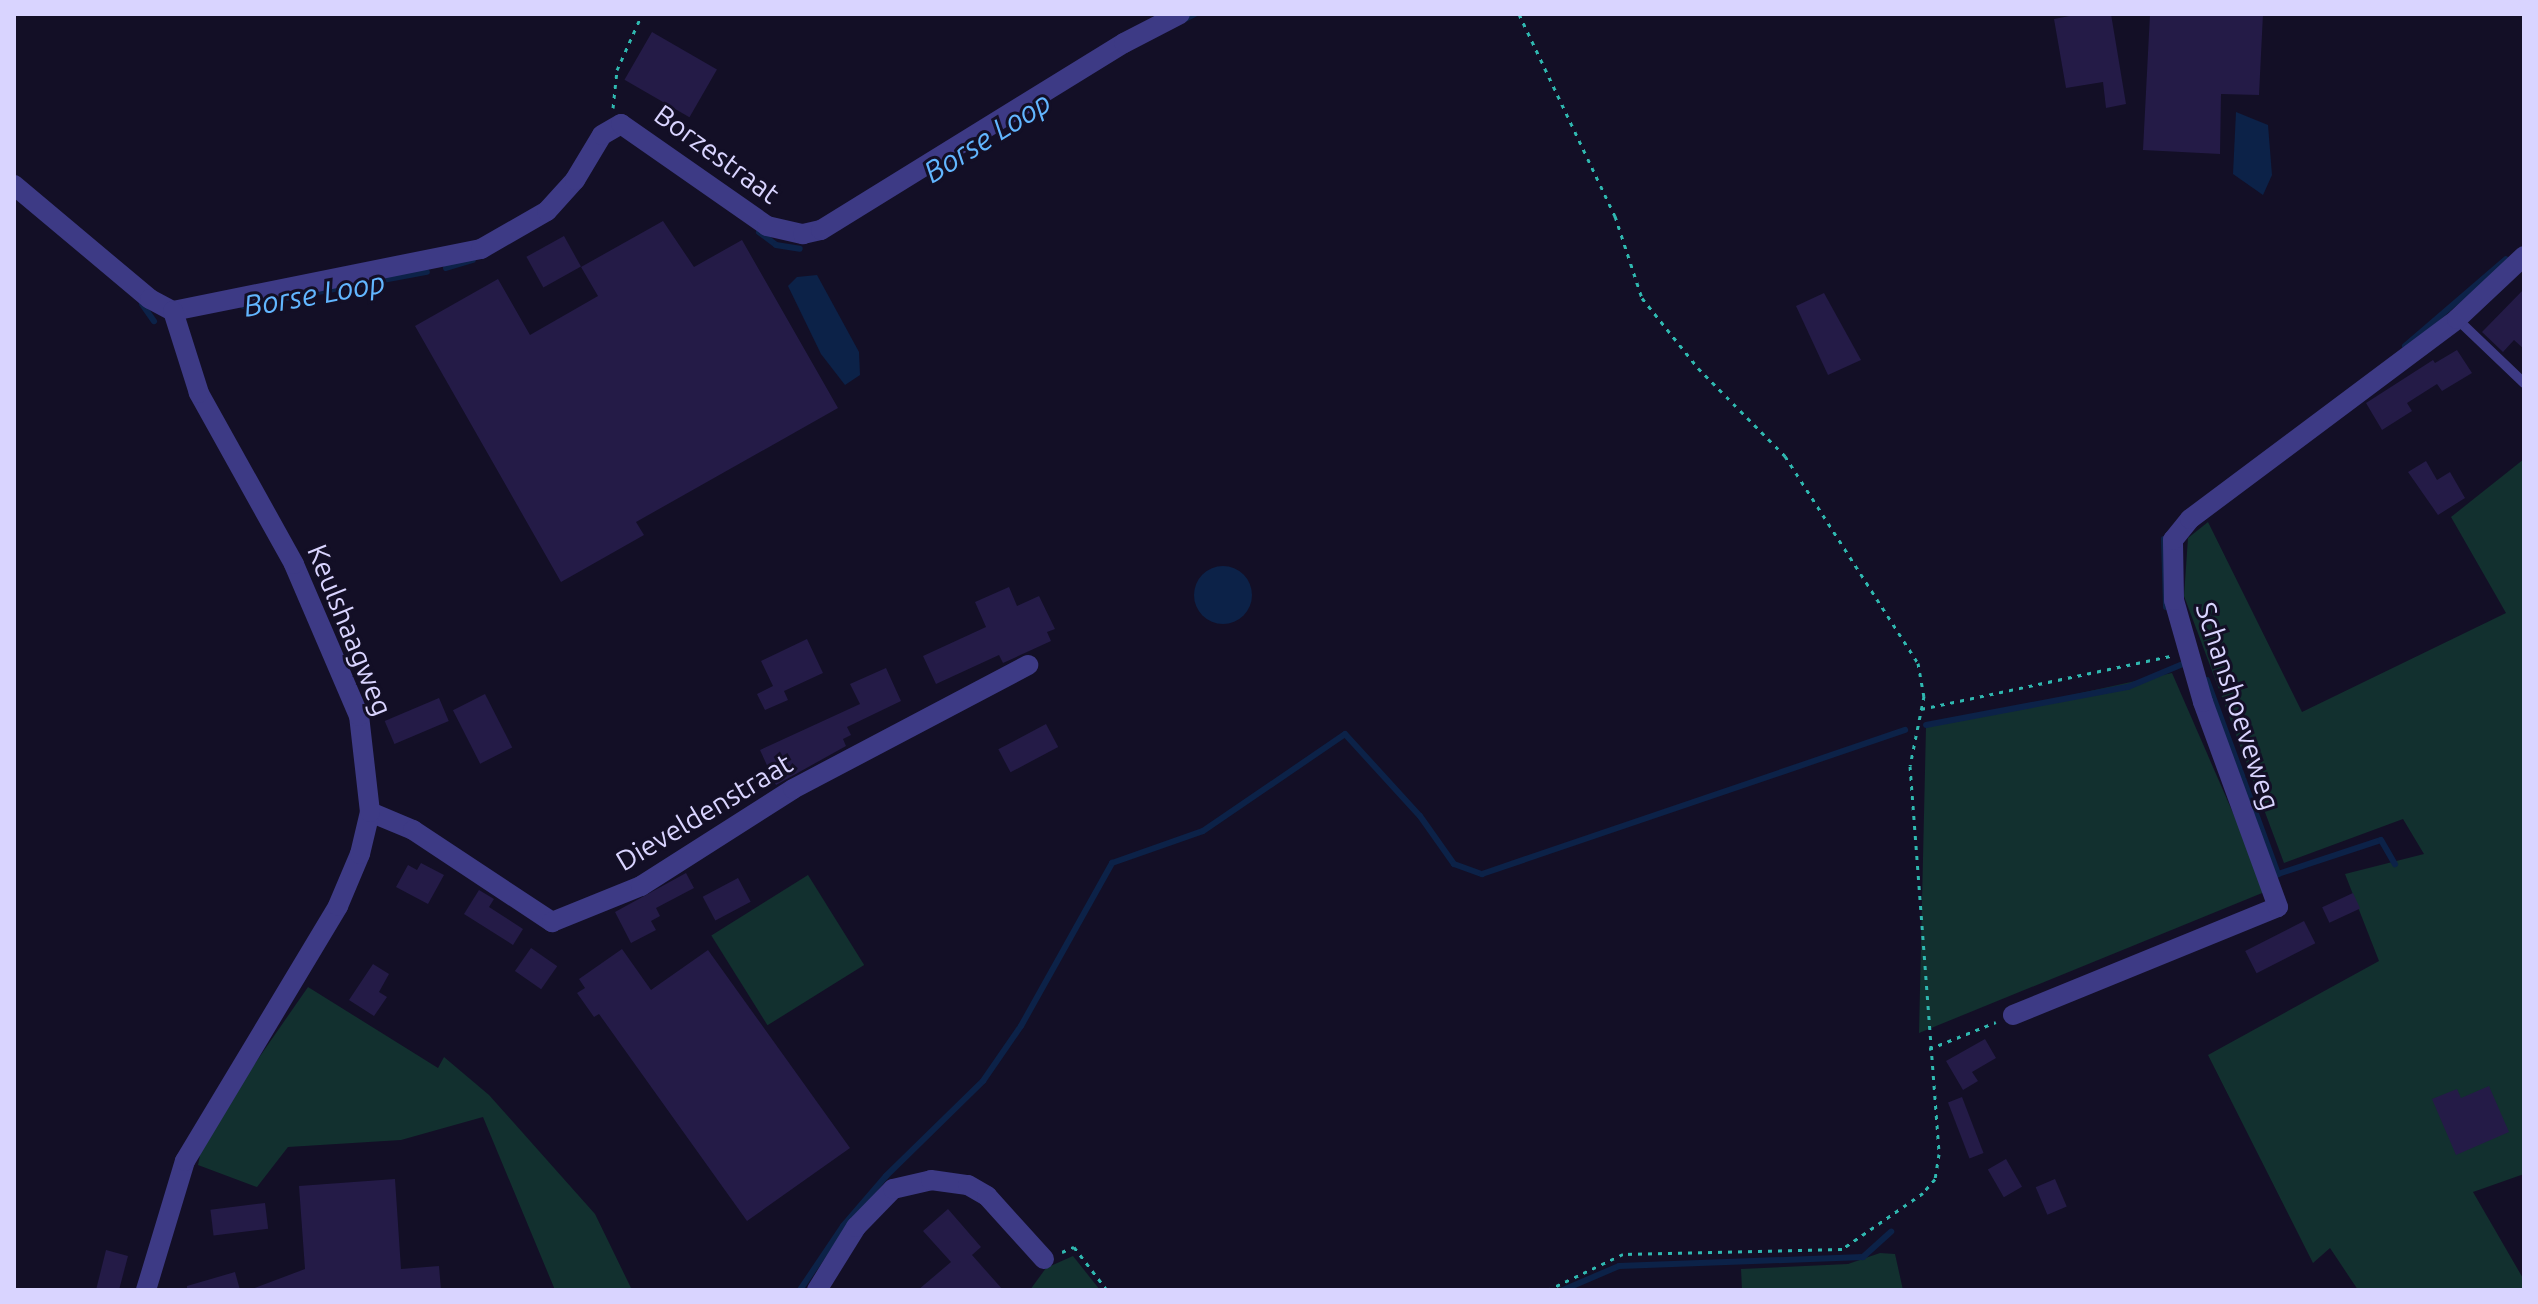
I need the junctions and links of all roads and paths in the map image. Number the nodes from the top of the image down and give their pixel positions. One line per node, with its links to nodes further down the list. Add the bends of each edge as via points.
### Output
1 (642, 14): 4 (path, via 612,89)
2 (1180, 14): 4 (street, Borzestraat, via 1124,43 837,223 803,234 749,216 631,126)
3 (1519, 14): 12 (path, via 1615,216 1642,298 1713,383 1785,456 1918,663 1924,681)
4 (615, 126): 7 (street, Borzestraat, via 602,135 575,180 547,211 481,249)
5 (14, 185): 7 (street, via 150,299)
6 (2524, 256): 8 (street, Schanshoeveweg)
7 (173, 311): 13 (street, Keulshaagweg, via 199,393 294,564 359,716)
8 (2457, 319): 9 (lane); 10 (street, Schanshoeveweg, via 2179,530 2170,550 2170,574)
9 (2524, 383)
10 (2190, 658): 12 (path, via 2171,656); 14 (street, Schanshoeveweg, via 2278,907)
11 (1028, 665): 13 (street, Dieveldenstraat, via 793,789 641,886 552,922 413,830)
12 (1921, 709): 15 (path, via 1910,766)
13 (370, 812): 17 (street, Keulshaagweg, via 360,854 338,906 185,1161)
14 (2013, 1015): 15 (path)
15 (1929, 1049): 20 (path, via 1939,1154 1935,1179 1864,1239 1842,1249 1623,1254)
16 (1044, 1259): 18 (street, via 987,1196 968,1185 931,1180 893,1189 856,1227); 19 (path, via 1074,1247)
17 (146, 1290)
18 (817, 1290)
19 (1107, 1290)
20 (1548, 1290)

